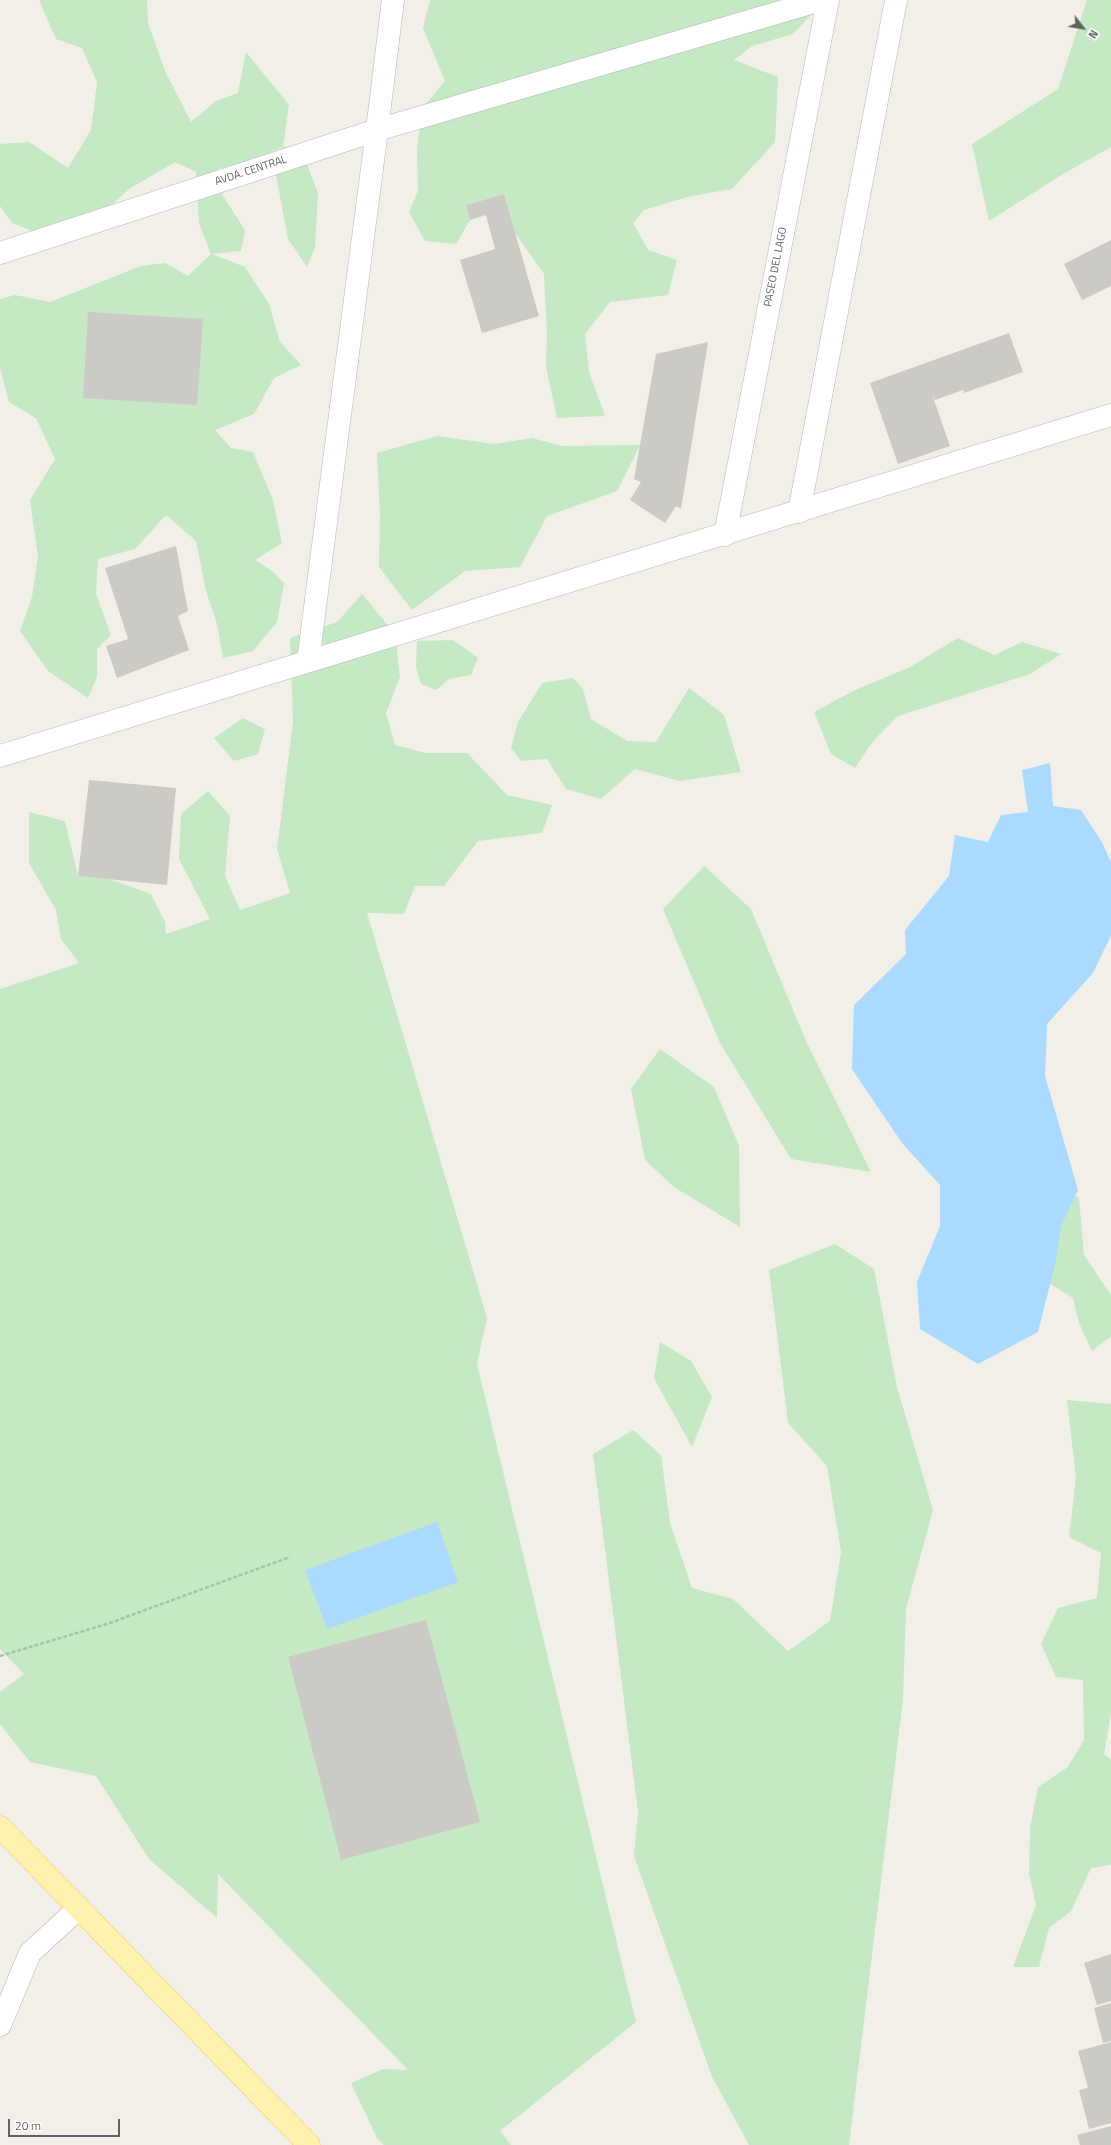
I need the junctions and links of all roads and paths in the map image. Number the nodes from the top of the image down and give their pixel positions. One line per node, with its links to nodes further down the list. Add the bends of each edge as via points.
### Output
1 (393, 0): 5 (street)
2 (821, 0): 5 (street, AVDA. CENTRAL)
3 (828, 0): 9 (street, PASEO DEL LAGO)
4 (896, 0): 8 (street)
5 (377, 130): 6 (street, AVDA. CENTRAL); 10 (street)
6 (0, 253)
7 (1111, 415): 8 (street)
8 (799, 512): 9 (street)
9 (725, 535): 10 (street)
10 (308, 661): 11 (street)
11 (0, 756)
12 (290, 1557): 13 (path, via 106,1624)
13 (0, 1656)
14 (0, 1827): 15 (main road)
15 (79, 1908): 16 (street, via 30,1953); 17 (main road)
16 (0, 2024)
17 (309, 2145)

